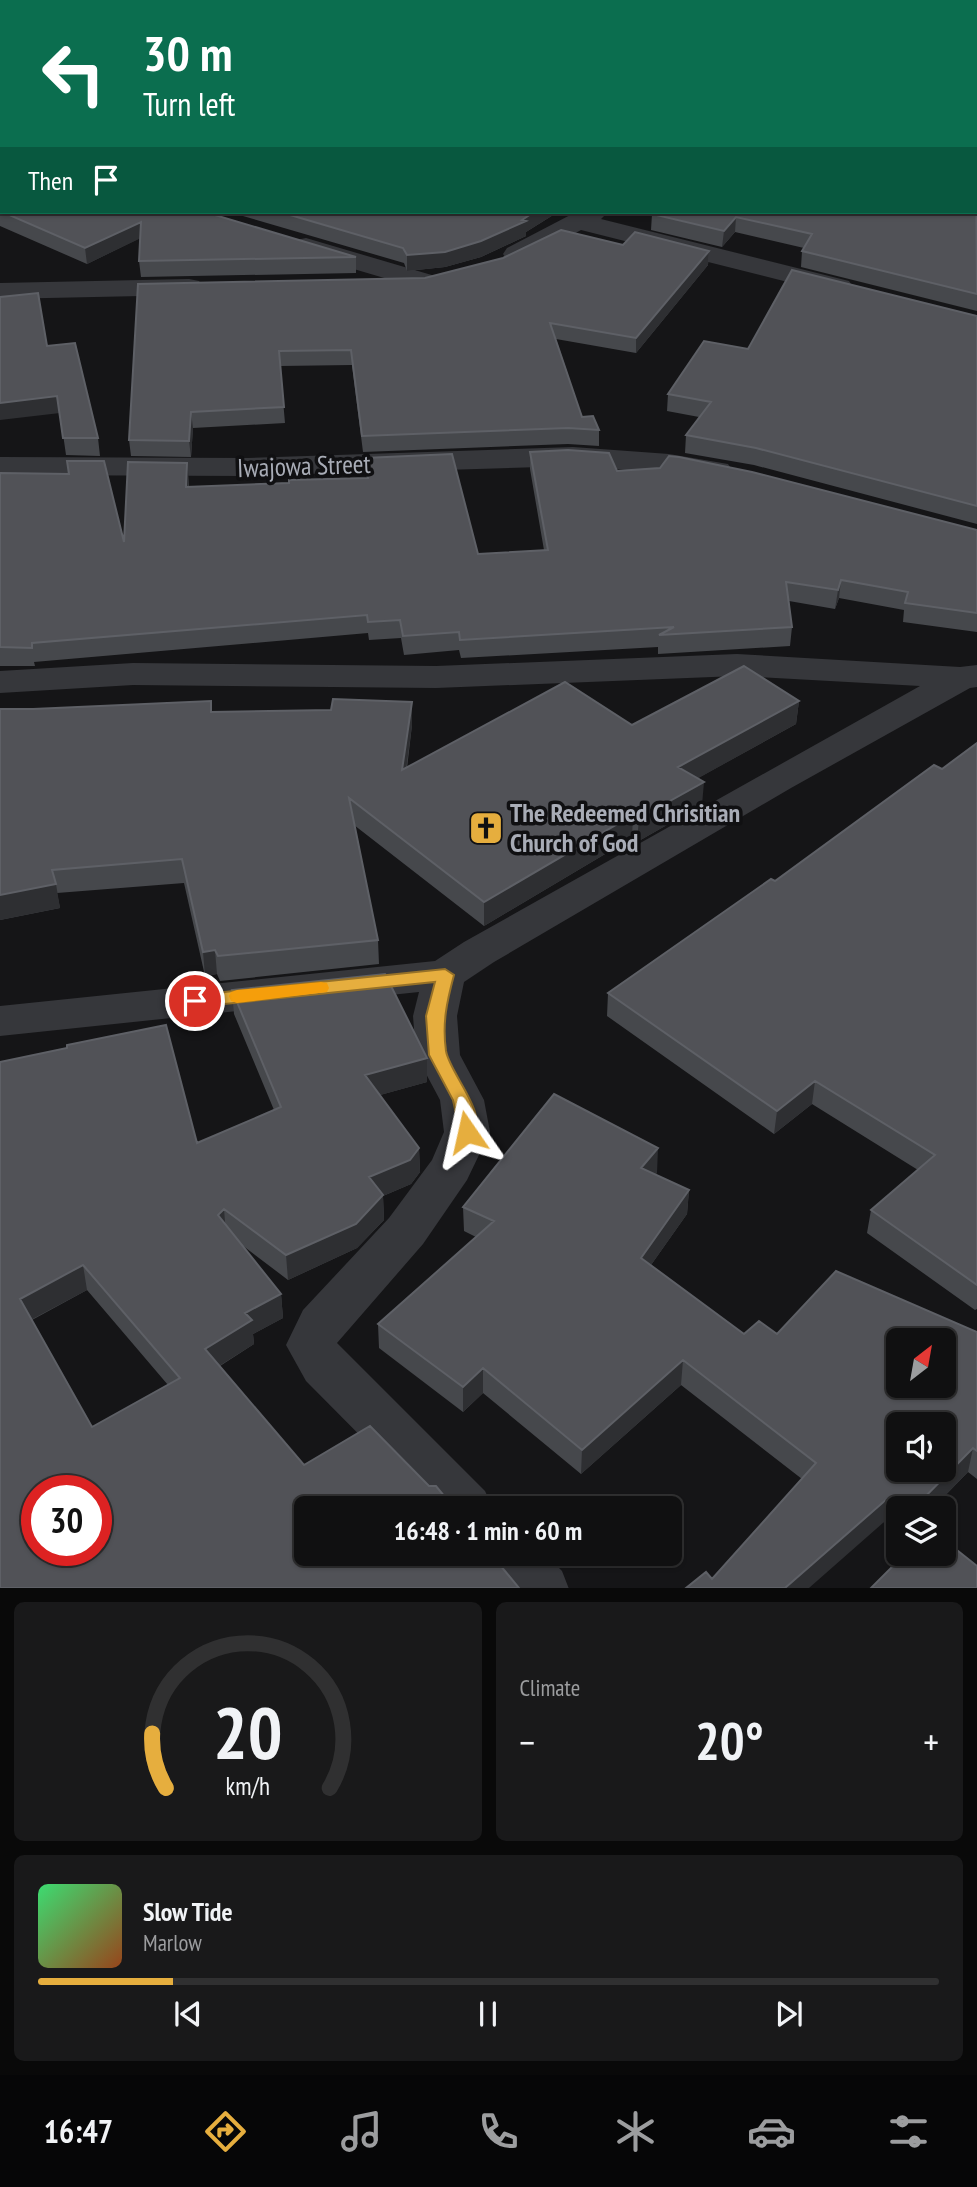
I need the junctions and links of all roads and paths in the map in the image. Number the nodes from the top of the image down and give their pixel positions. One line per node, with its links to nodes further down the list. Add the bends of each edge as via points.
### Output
1 (587, 217): 3 (street); 7 (street)
2 (284, 239): 4 (street, via 436,281)
3 (488, 267)
4 (342, 284)
5 (219, 286): 6 (street)
6 (0, 291)
7 (858, 292)
8 (0, 466): 9 (street, Iwajowa Street, via 226,469 568,456 678,464)
9 (741, 476)
10 (972, 679): 11 (street, via 737,664 449,676 133,674); 12 (street, via 765,787)
11 (0, 682)
12 (445, 975): 13 (street); 14 (street, via 435,1016 438,1055 462,1100 467,1132 452,1168 406,1231 321,1324 311,1345 324,1366)
13 (0, 1021)
14 (454, 1496)
15 (521, 1566): 16 (street)
16 (542, 1588)

